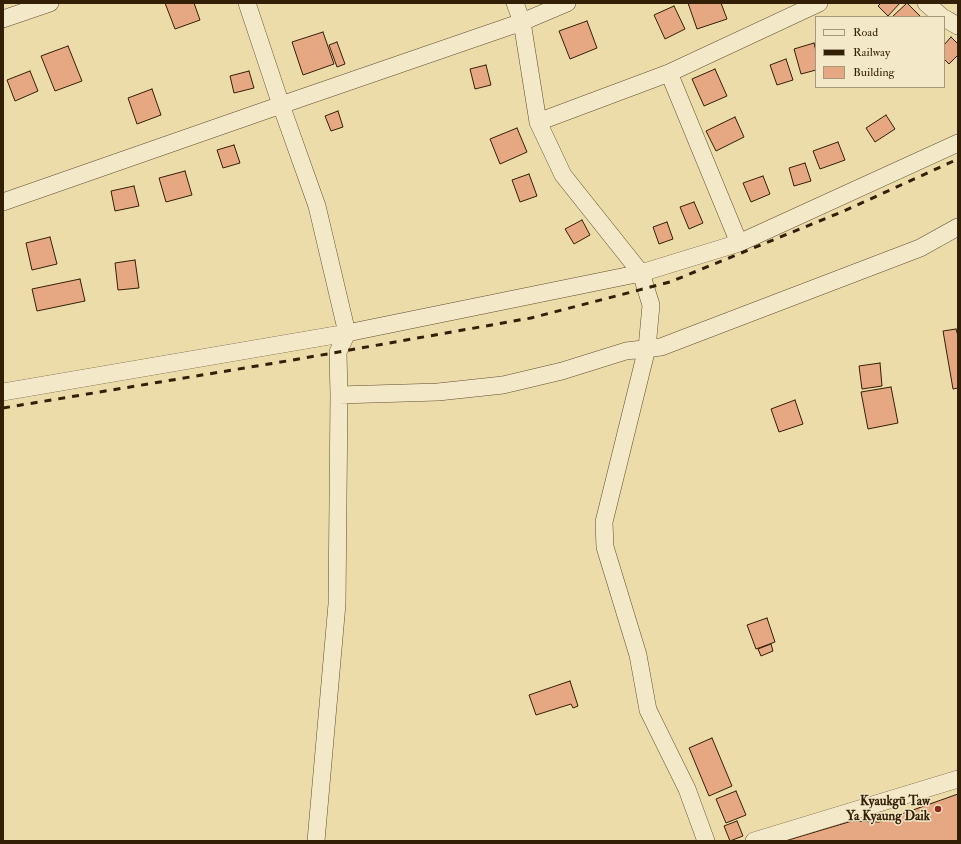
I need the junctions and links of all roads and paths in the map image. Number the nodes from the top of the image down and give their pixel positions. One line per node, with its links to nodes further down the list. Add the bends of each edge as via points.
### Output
1 (50, 3): 8 (street)
2 (247, 3): 13 (street)
3 (515, 3): 10 (street)
4 (567, 3): 10 (street)
5 (819, 3): 12 (street)
6 (926, 3): 7 (street)
7 (941, 16)
8 (3, 19)
9 (945, 19): 11 (street)
10 (522, 22): 13 (street); 14 (street)
11 (958, 26)
12 (669, 73): 14 (street); 18 (street)
13 (281, 105): 16 (street); 20 (street, via 317,206)
14 (538, 122): 19 (street, via 563,175)
15 (958, 143): 18 (street)
16 (3, 202)
17 (958, 227): 21 (street, via 920,248 661,348)
18 (739, 243): 19 (street)
19 (641, 272): 20 (street); 21 (street, via 651,305)
20 (347, 333): 22 (street); 23 (street, via 338,352)
21 (647, 348): 23 (street, via 626,351 562,371 502,385 438,392); 26 (street, via 604,522 605,547 638,655 648,710 687,789)
22 (3, 392)
23 (339, 395): 25 (street, via 337,604)
24 (958, 779): 27 (street)
25 (316, 841)
26 (706, 841)
27 (754, 841)

